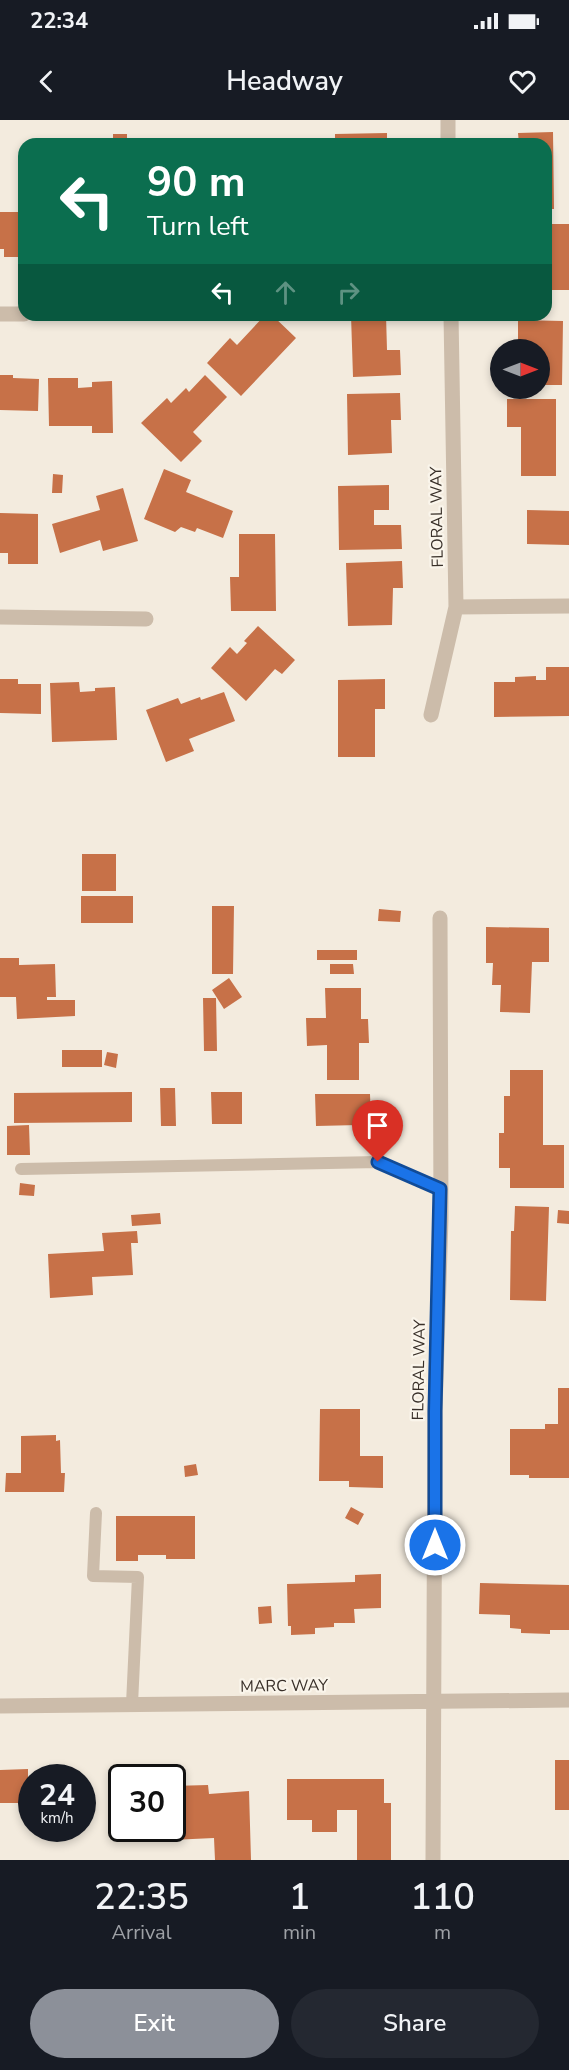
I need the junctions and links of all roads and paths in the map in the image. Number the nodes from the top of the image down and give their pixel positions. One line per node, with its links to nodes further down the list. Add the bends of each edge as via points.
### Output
1 (448, 120): 2 (street)
2 (448, 138)
3 (0, 314): 4 (street)
4 (18, 314)
5 (451, 321): 7 (street, FLORAL WAY)
6 (569, 606): 7 (street)
7 (456, 607): 10 (street, FLORAL WAY)
8 (0, 617): 9 (street)
9 (146, 619)
10 (431, 715)
11 (440, 918): 13 (street, FLORAL WAY)
12 (21, 1169): 13 (lane, via 378,1162)
13 (440, 1189): 16 (street, FLORAL WAY)
14 (96, 1513): 17 (lane, via 93,1576 138,1577)
15 (569, 1700): 16 (street, MARC WAY)
16 (435, 1702): 17 (street, MARC WAY); 19 (street, FLORAL WAY)
17 (132, 1704): 18 (street, MARC WAY)
18 (0, 1706)
19 (433, 1860)

